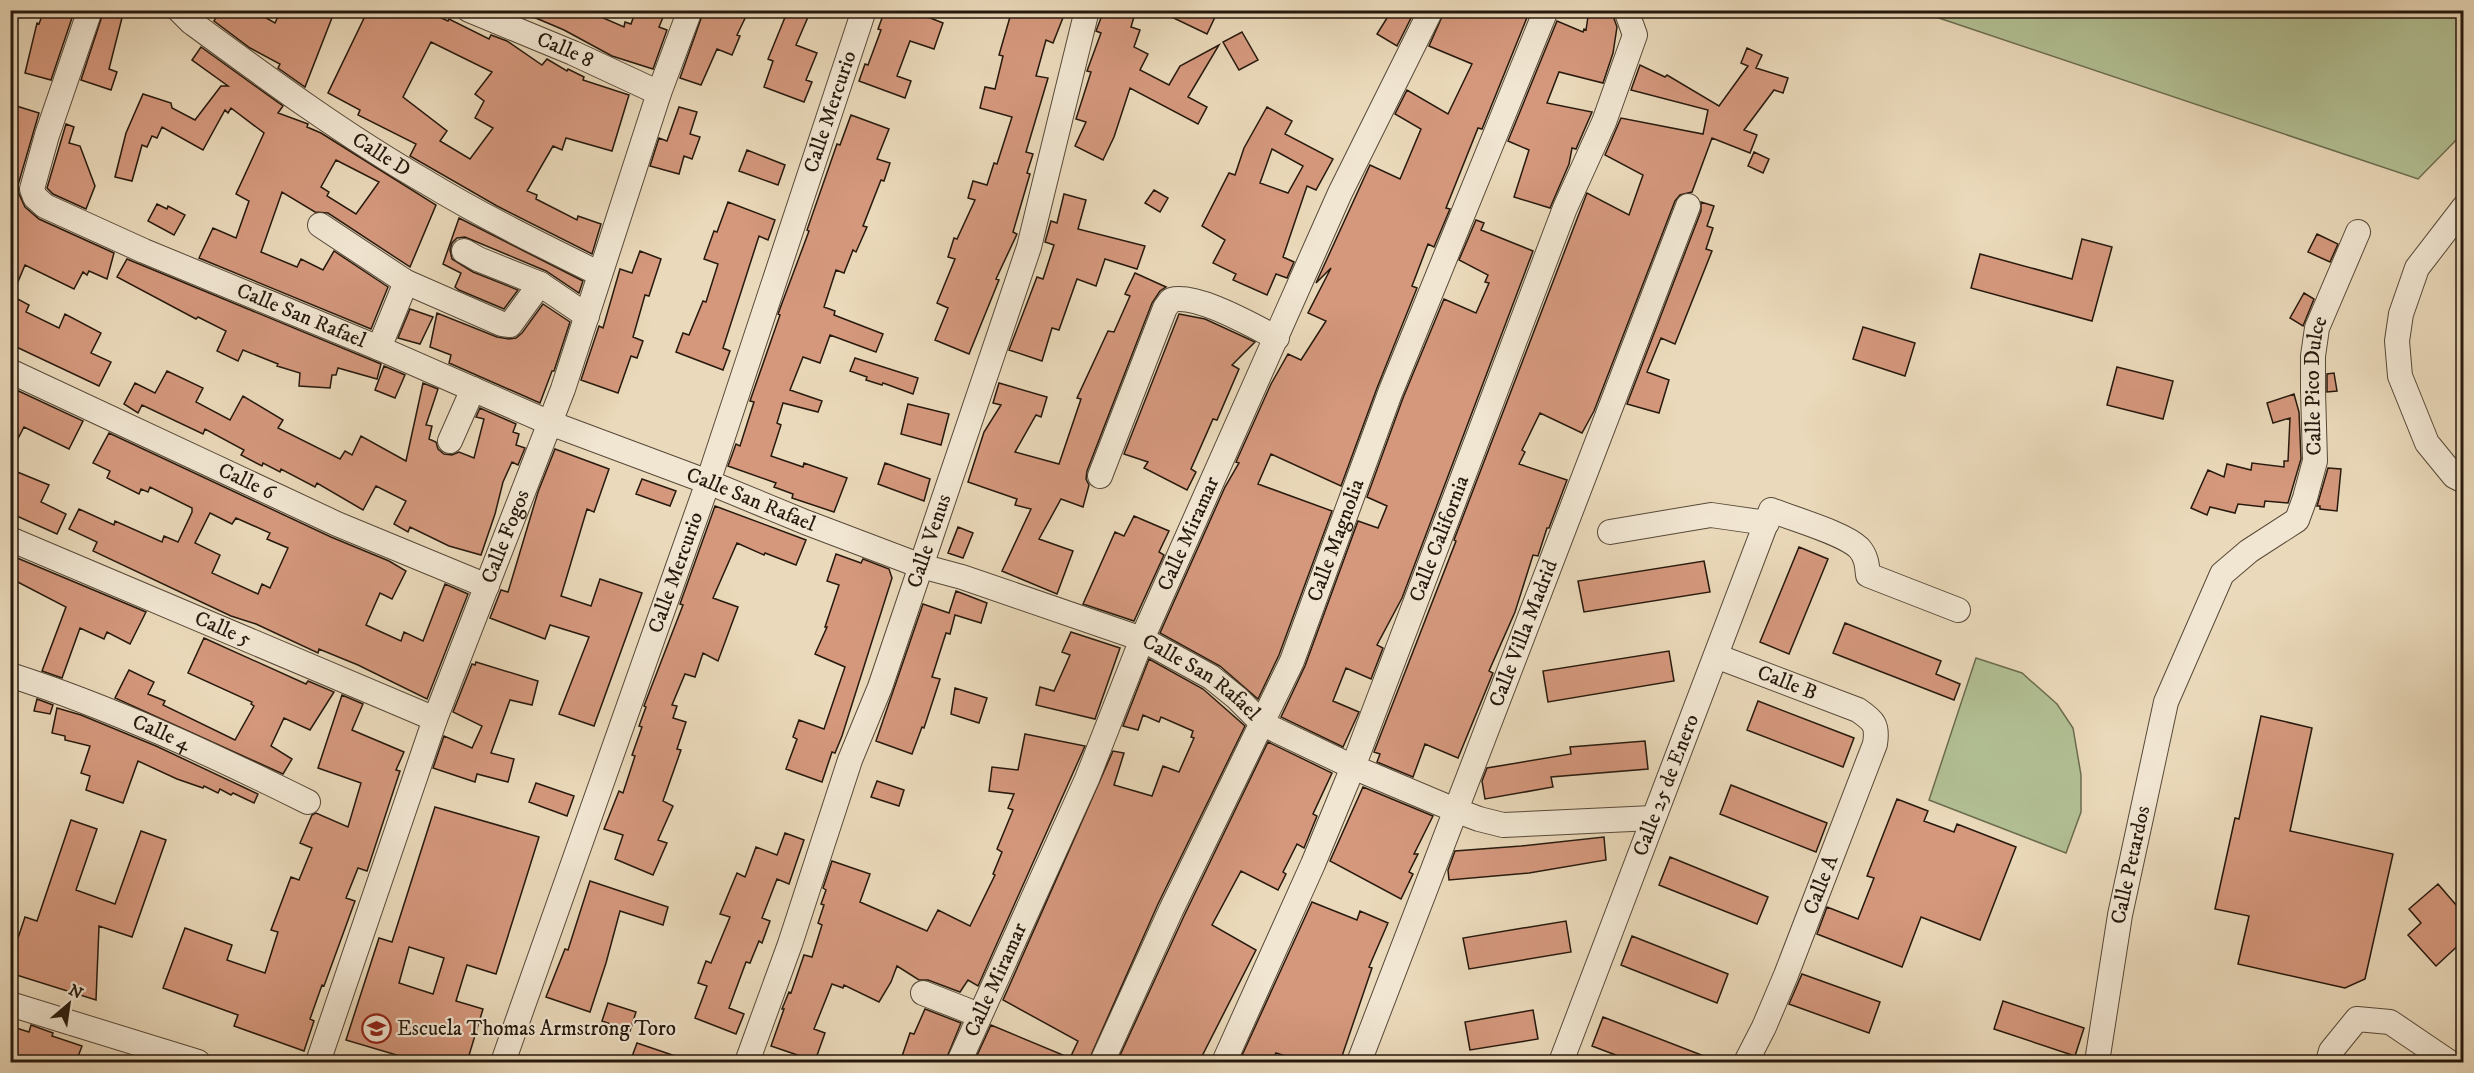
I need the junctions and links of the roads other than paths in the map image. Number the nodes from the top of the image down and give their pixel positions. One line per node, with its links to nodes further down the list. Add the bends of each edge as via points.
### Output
1 (90, 10): 21 (street, Calle San Rafael, via 47,135 32,189 35,198 144,251)
2 (179, 10): 16 (street, Calle D, via 288,93 424,182)
3 (468, 10): 10 (street, Calle 8)
4 (690, 10): 10 (street, Calle Fogos)
5 (864, 10): 27 (street, Calle Mercurio)
6 (1087, 10): 32 (street, Calle Venus, via 1029,247)
7 (1431, 10): 20 (street, Calle Miramar, via 1340,193)
8 (1546, 10): 41 (street, Calle Magnolia, via 1390,393 1292,661)
9 (1626, 10): 42 (street, Calle California, via 1635,35 1605,122 1565,208)
10 (658, 93): 16 (street, Calle Fogos)
11 (1688, 206): 44 (street, Calle Villa Madrid)
12 (2463, 207): 28 (street, via 2417,268 2401,314 2397,341 2400,376 2427,443)
13 (320, 225): 17 (street)
14 (2358, 232): 37 (street, Calle Pico Dulce, via 2317,328 2313,356 2316,445 2312,474 2296,520 2222,574)
15 (464, 251): 18 (street)
16 (600, 274): 19 (street, Calle Fogos)
17 (406, 282): 18 (street, via 510,325); 21 (street)
18 (540, 284): 19 (street)
19 (587, 316): 24 (street, Calle Fogos)
20 (1277, 338): 26 (street, via 1197,302 1171,300); 35 (street, Calle Miramar)
21 (379, 348): 23 (street, Calle San Rafael)
22 (10, 371): 33 (street, Calle 6, via 339,514)
23 (473, 389): 24 (street, Calle San Rafael); 25 (street)
24 (550, 423): 27 (street, Calle San Rafael); 33 (street, Calle Fogos)
25 (450, 441)
26 (1100, 476)
27 (708, 482): 32 (street, Calle San Rafael); 51 (street, Calle Mercurio)
28 (2463, 482)
29 (1769, 517): 30 (street, via 1711,515); 34 (street, via 1847,540 1866,559 1868,575); 36 (street, Calle 25 de Enero)
30 (1610, 532)
31 (10, 539): 40 (street, Calle 5)
32 (921, 566): 35 (street, Calle San Rafael); 52 (street, Calle Venus)
33 (487, 586): 40 (street, Calle Fogos)
34 (1958, 610)
35 (1142, 639): 41 (street, Calle San Rafael, via 1211,677); 48 (street, Calle Miramar, via 1087,779)
36 (1716, 656): 39 (street, Calle B); 45 (street, Calle 25 de Enero)
37 (2178, 673): 59 (street, Calle Petardos, via 2166,702 2120,915)
38 (10, 675): 43 (street, Calle 4, via 186,742)
39 (1858, 711): 58 (street, Calle A, via 1872,719 1877,732 1875,744 1786,975)
40 (435, 719): 50 (street, Calle Fogos)
41 (1263, 723): 42 (street, Calle San Rafael); 54 (street, Calle Magnolia)
42 (1353, 766): 44 (street, Calle San Rafael); 55 (street, Calle California)
43 (308, 802)
44 (1455, 810): 45 (street, Calle San Rafael, via 1503,825); 56 (street, Calle Villa Madrid)
45 (1653, 818): 57 (street, Calle 25 de Enero)
46 (923, 993): 48 (street)
47 (10, 1004): 49 (street)
48 (979, 1016): 53 (street, Calle Miramar)
49 (198, 1062)
50 (318, 1062)
51 (503, 1062)
52 (747, 1062)
53 (959, 1062)
54 (1102, 1062)
55 (1224, 1062)
56 (1359, 1062)
57 (1561, 1062)
58 (1746, 1062)
59 (2097, 1062)
60 (2328, 1062): 61 (street, via 2331,1051 2357,1019 2390,1022)
61 (2449, 1062)

